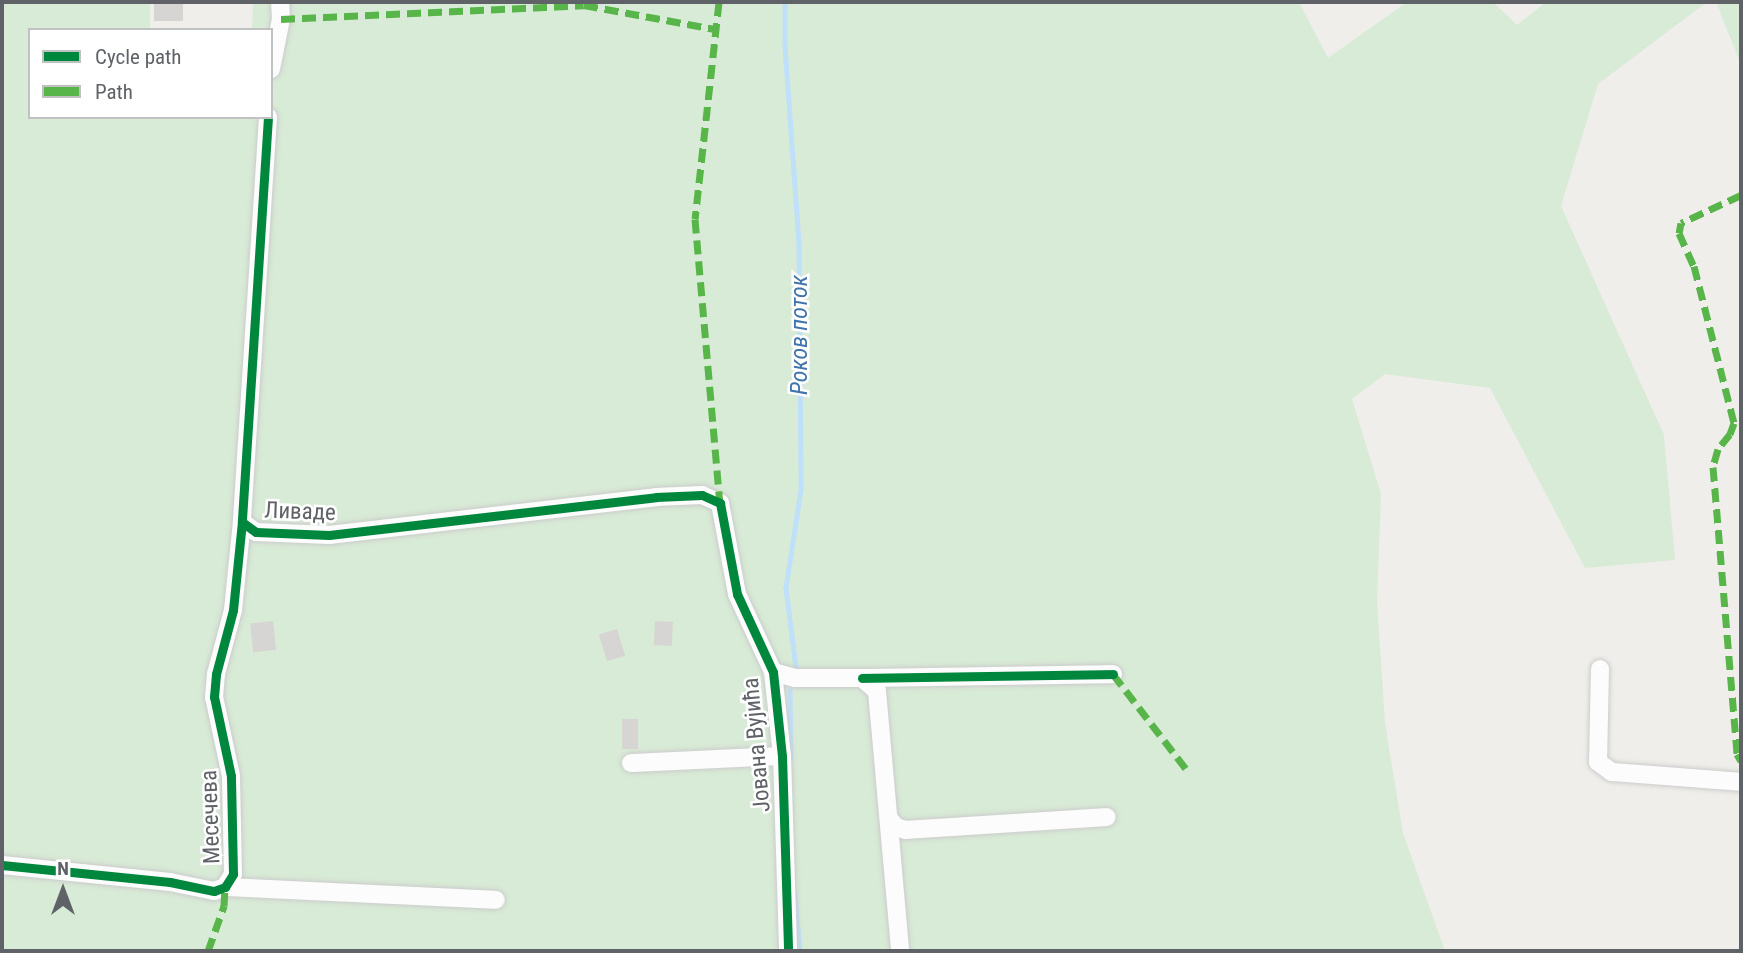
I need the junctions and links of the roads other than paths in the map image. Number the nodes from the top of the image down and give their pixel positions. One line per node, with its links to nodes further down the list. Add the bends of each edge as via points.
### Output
1 (280, 2): 2 (street)
2 (273, 59)
3 (268, 119): 5 (street, Ливаде)
4 (720, 503): 5 (street, Ливаде, via 702,495 666,496 329,535 256,532); 7 (street, Јована Вујића, via 737,594)
5 (242, 522): 16 (street, Месечева, via 233,610 216,674 215,697 231,776 233,874)
6 (1600, 669): 12 (street, via 1598,762 1612,772)
7 (773, 672): 9 (street, via 795,678); 10 (street, Јована Вујића)
8 (1112, 674): 9 (street)
9 (862, 678): 14 (street, via 880,700)
10 (782, 757): 11 (street); 18 (street, Јована Вујића)
11 (631, 762)
12 (1741, 782)
13 (1107, 817): 14 (street, via 906,830)
14 (890, 820): 19 (street)
15 (2, 864): 16 (street, Месечева, via 170,881 214,891)
16 (225, 887): 17 (street, Месечева)
17 (496, 900)
18 (788, 951)
19 (900, 951)

